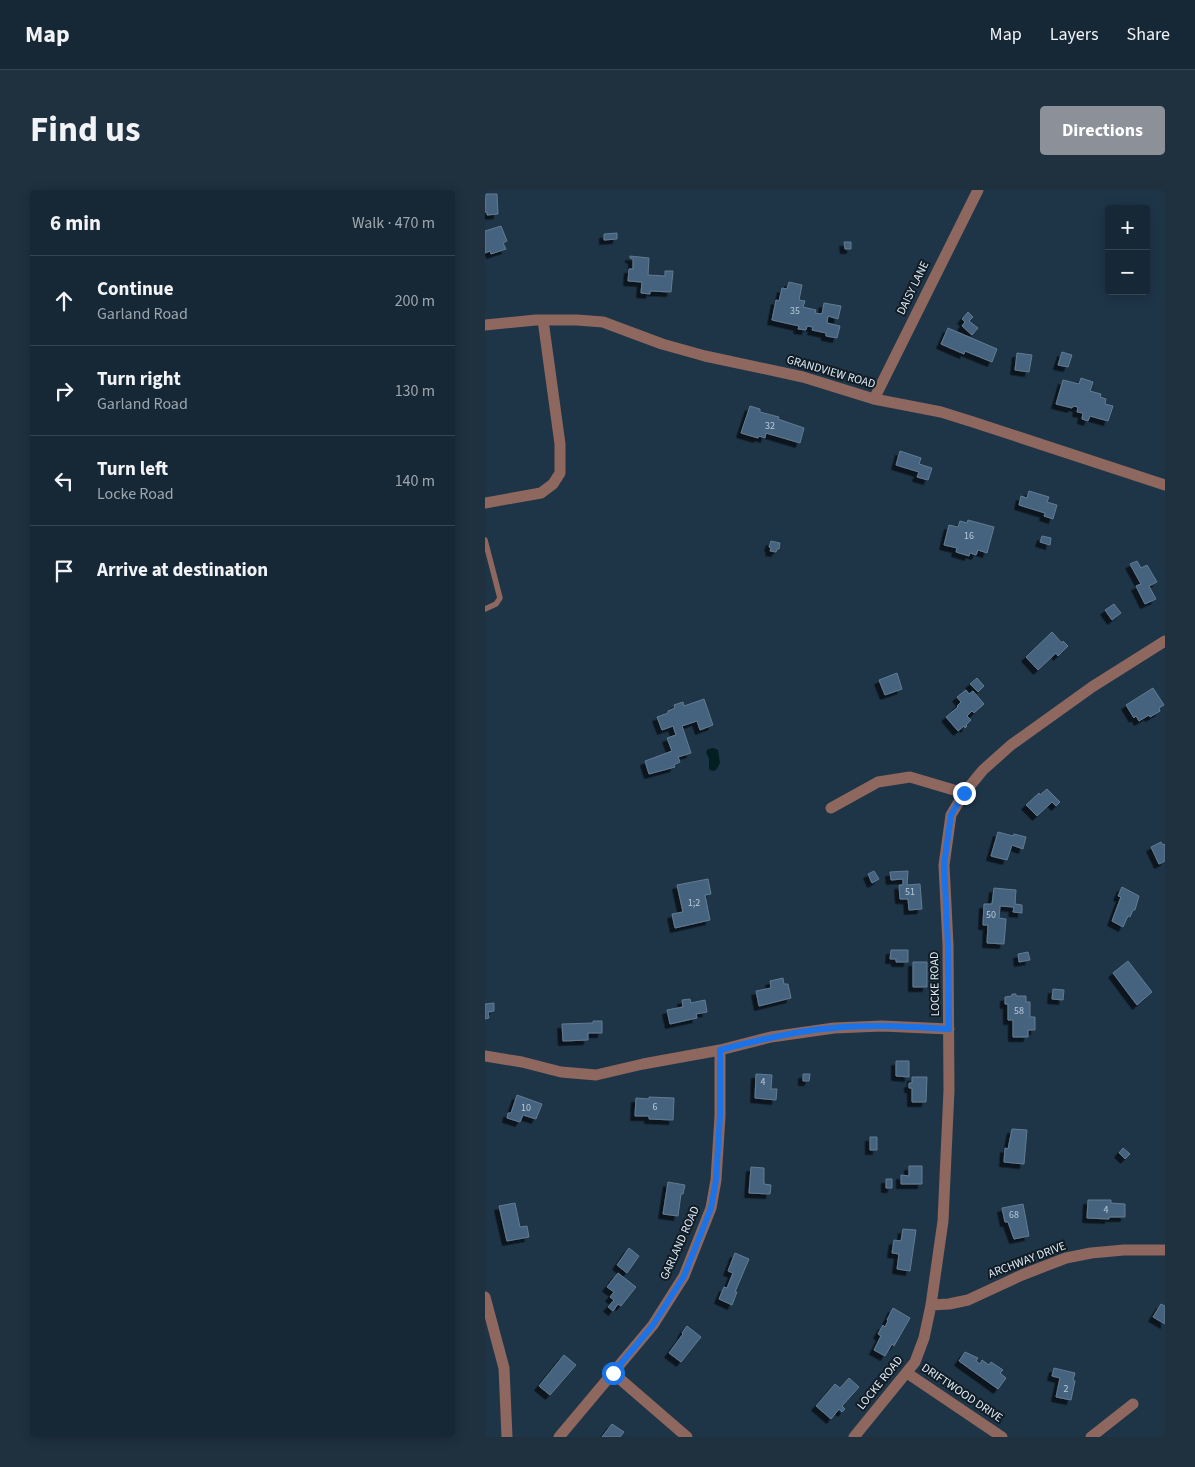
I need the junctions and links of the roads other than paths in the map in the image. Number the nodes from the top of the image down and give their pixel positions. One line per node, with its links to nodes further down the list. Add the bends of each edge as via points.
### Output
1 (978, 190): 4 (street, DAISY LANE)
2 (543, 320): 3 (street, GRANDVIEW ROAD); 4 (street, GRANDVIEW ROAD, via 603,322 662,344 803,377); 6 (street, via 560,444 560,473 553,484 541,493)
3 (485, 325)
4 (874, 399): 5 (street, GRANDVIEW ROAD, via 941,412)
5 (1165, 485)
6 (485, 502)
7 (485, 540): 8 (lane, via 500,598)
8 (485, 609)
9 (1165, 641): 10 (street, LOCKE ROAD, via 1092,687 1011,745 983,770)
10 (964, 793): 11 (street, via 910,777 878,782); 12 (street, LOCKE ROAD, via 951,815 944,865)
11 (831, 808)
12 (949, 1029): 13 (street, via 833,1028 771,1037); 17 (street, LOCKE ROAD, via 943,1221)
13 (720, 1050): 14 (street, via 596,1075 561,1072); 18 (street, GARLAND ROAD, via 720,1116 711,1208 684,1276 653,1325)
14 (485, 1056)
15 (1165, 1250): 17 (street, ARCHWAY DRIVE, via 1091,1253 1066,1258 968,1300)
16 (485, 1297): 21 (street, via 504,1368)
17 (931, 1305): 19 (street, LOCKE ROAD, via 921,1350)
18 (613, 1373): 22 (street, GARLAND ROAD); 23 (street)
19 (907, 1373): 24 (street, LOCKE ROAD); 25 (street, DRIFTWOOD DRIVE)
20 (1133, 1404): 26 (street)
21 (507, 1437)
22 (559, 1437)
23 (687, 1437)
24 (853, 1437)
25 (1002, 1437)
26 (1091, 1437)

